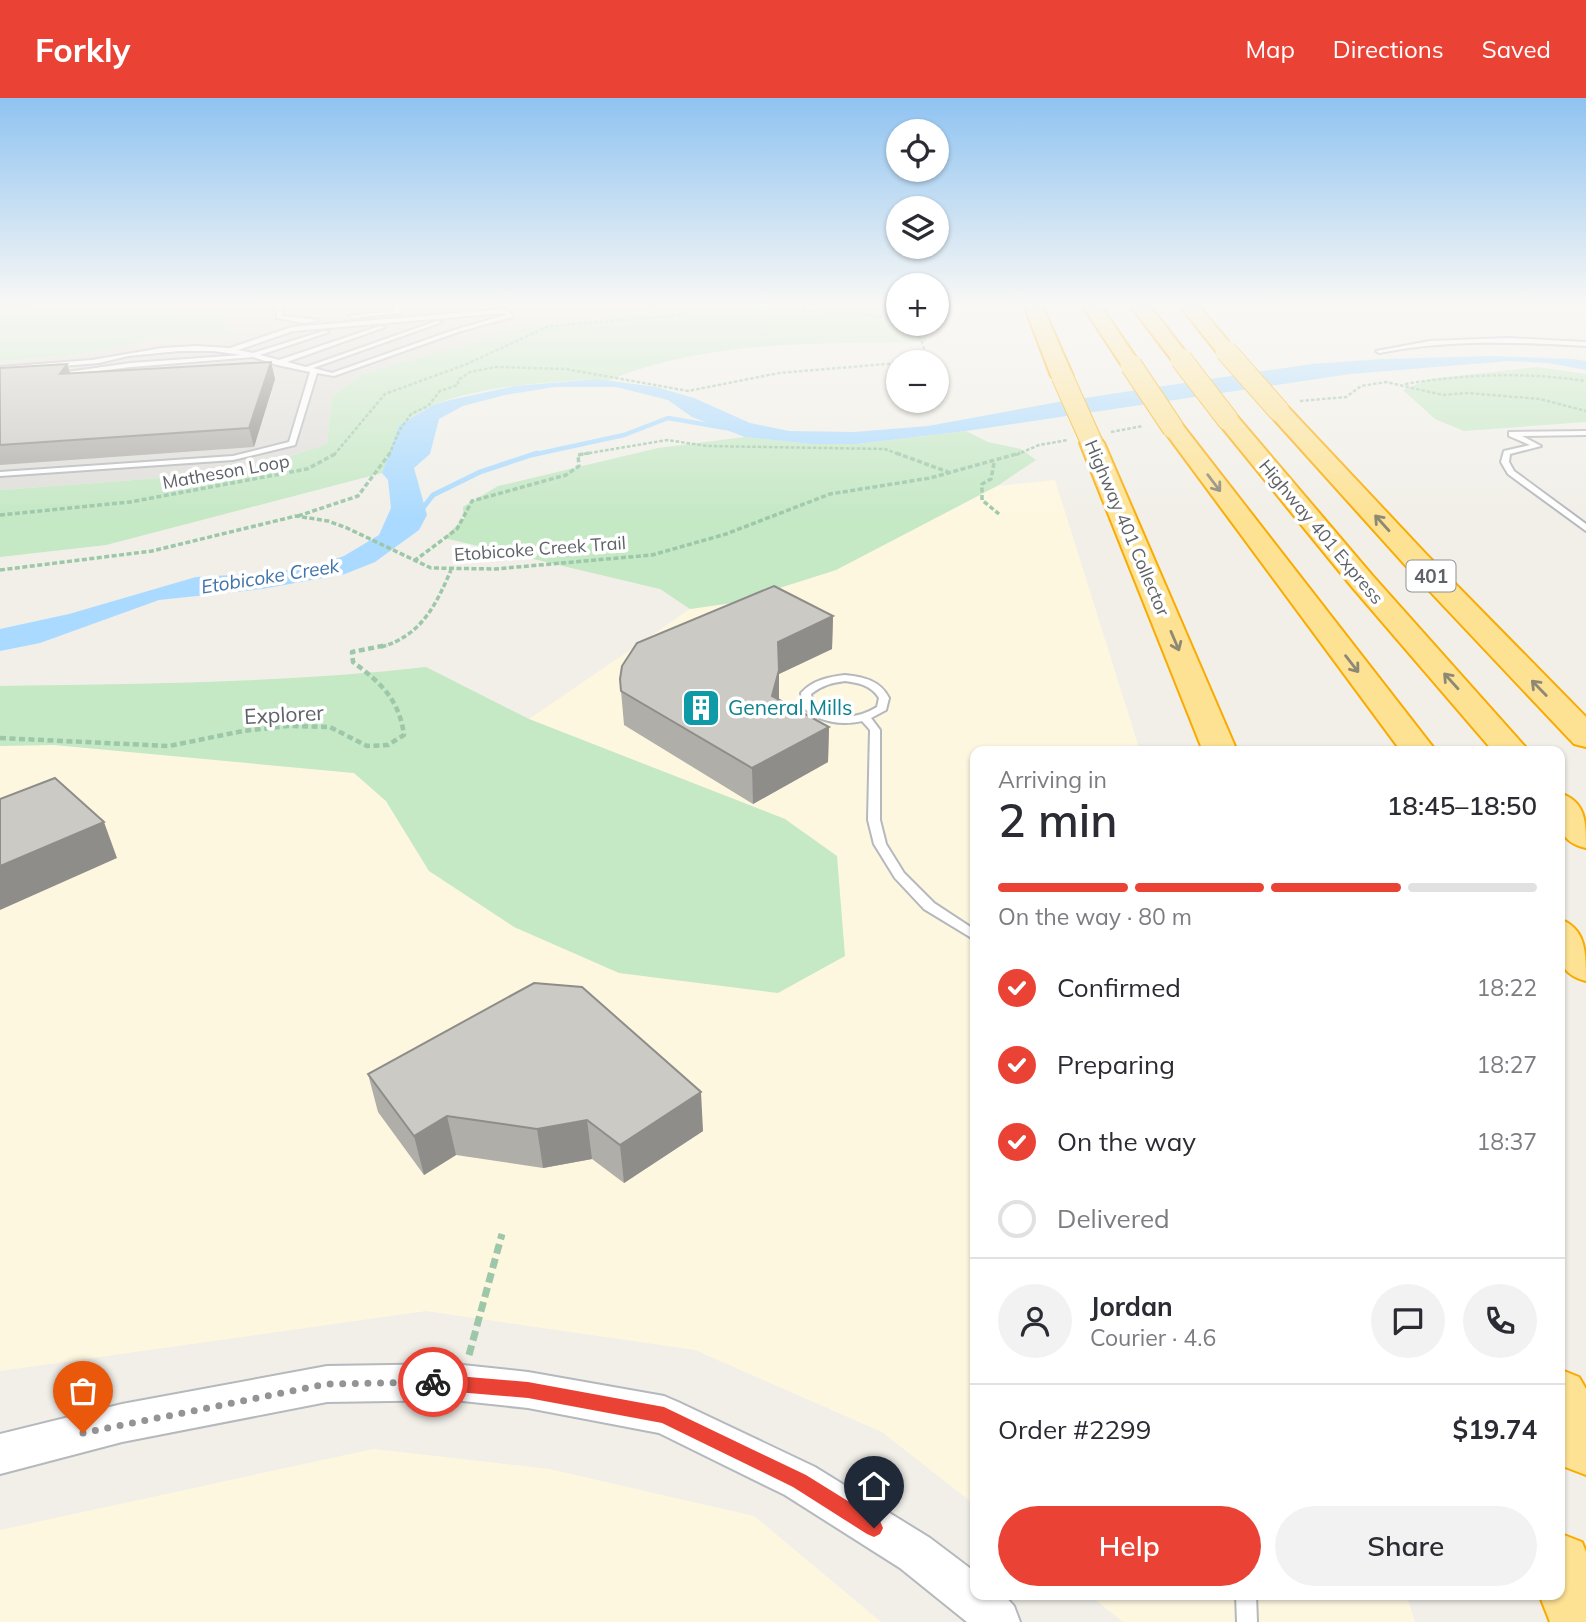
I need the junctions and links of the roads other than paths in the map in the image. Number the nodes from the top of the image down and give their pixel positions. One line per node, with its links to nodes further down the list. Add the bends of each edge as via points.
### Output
1 (24, 376): 8 (lane)
2 (116, 376): 9 (lane)
3 (308, 376): 11 (lane, via 292,443 233,458)
4 (1062, 376): 15 (highway, Highway 401 Collector, one-way to 15, bridge)
5 (1139, 376): 16 (highway, one-way to 16, bridge, via 1173,428)
6 (1194, 376): 17 (highway, Highway 401 Express / 401, one-way to 6, bridge, via 1362,581)
7 (1248, 376): 14 (highway, 401, one-way to 7, bridge)
8 (0, 378)
9 (115, 379)
10 (1586, 433): 12 (lane, via 1512,434 1537,446 1507,453 1505,462 1511,472)
11 (0, 474)
12 (1586, 528)
13 (865, 718): 13 (lane, via 885,701 869,683 832,679 806,693 808,707 815,713 839,720); 20 (lane, via 875,730 874,820 880,844 899,875 929,906)
14 (1586, 737)
15 (1218, 746)
16 (1415, 746)
17 (1508, 746)
18 (1565, 811): 19 (highway)
19 (1586, 837)
20 (970, 933)
21 (1565, 940): 22 (highway)
22 (1586, 967)
23 (1565, 1407): 24 (highway)
24 (1586, 1447)
25 (0, 1454): 27 (street, via 122,1423 327,1384 461,1383 528,1390 664,1415 800,1481 915,1553)
26 (1565, 1580): 32 (highway)
27 (970, 1597)
28 (974, 1600): 30 (street)
29 (1246, 1600): 31 (lane)
30 (998, 1622)
31 (1247, 1622)
32 (1583, 1622)

